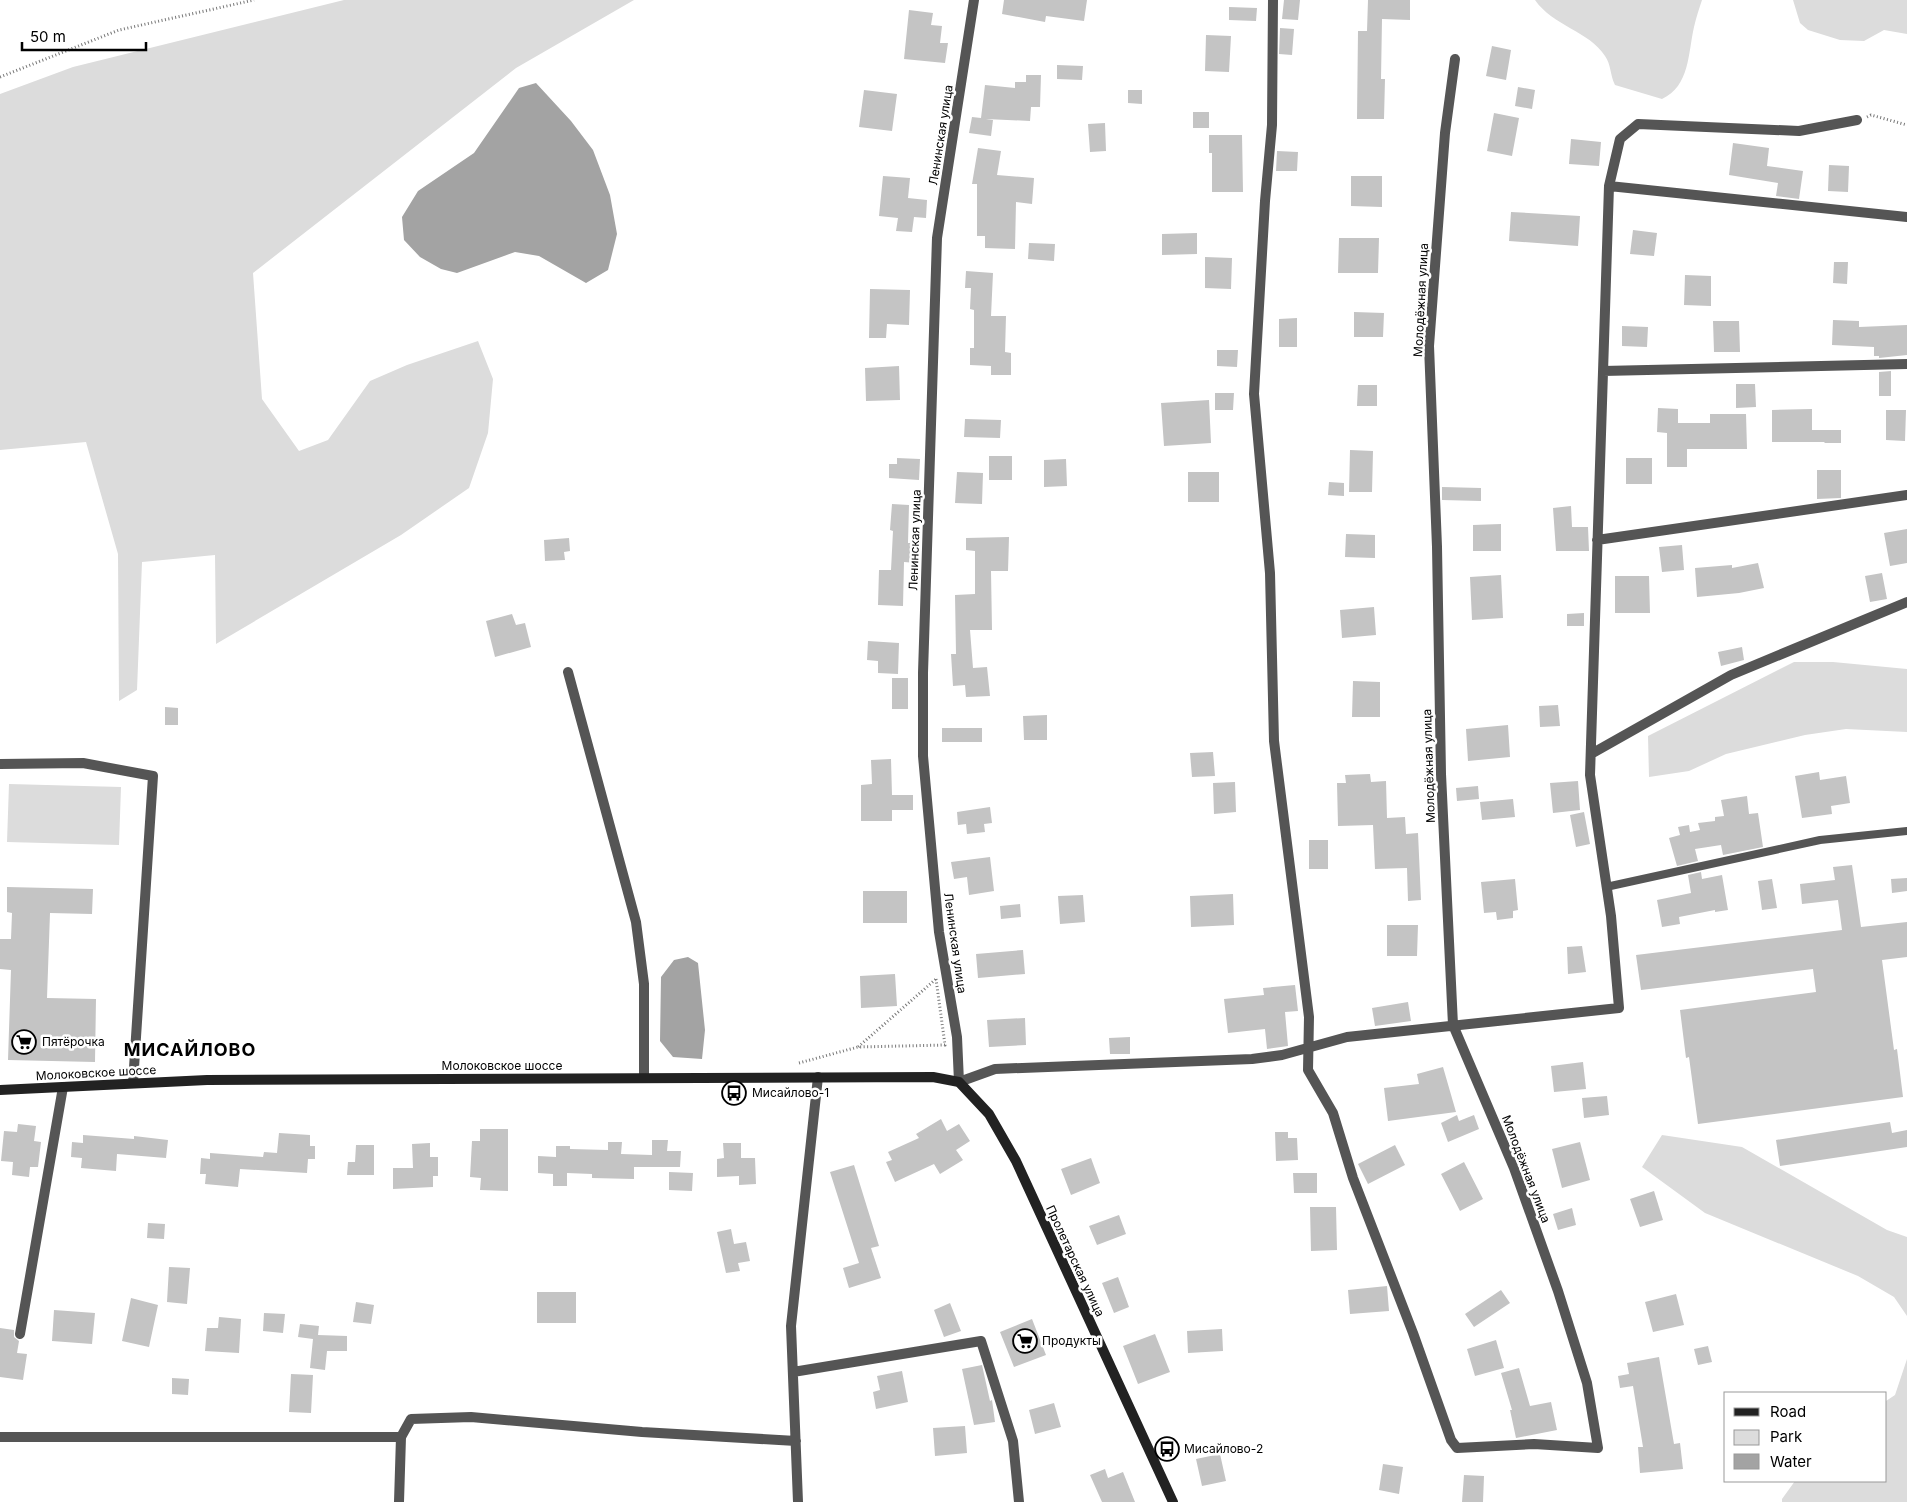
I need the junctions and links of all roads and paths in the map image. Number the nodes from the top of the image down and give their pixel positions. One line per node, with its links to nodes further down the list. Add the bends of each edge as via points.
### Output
1 (254, 0): 5 (path, via 119,30)
2 (974, 0): 25 (street, Ленинская улица, via 937,238 923,673 923,756 937,912 957,1037)
3 (1273, 0): 22 (street, via 1272,126 1254,394 1270,573 1274,741 1309,1017)
4 (1455, 59): 21 (street, Молодёжная улица, via 1445,133 1429,346 1441,774)
5 (0, 77)
6 (1857, 120): 7 (path, via 1871,116); 8 (street, via 1799,132 1638,124 1620,139)
7 (1907, 125)
8 (1609, 186): 9 (street); 11 (street)
9 (1907, 217)
10 (1907, 364): 11 (street)
11 (1603, 371): 13 (street)
12 (1907, 495): 13 (street)
13 (1597, 540): 16 (street)
14 (1907, 602): 16 (street, via 1731,675)
15 (568, 672): 24 (street, via 636,922 644,984)
16 (1591, 754): 19 (street, via 1590,775)
17 (0, 764): 26 (street, via 83,763 153,776)
18 (1907, 831): 19 (lane, via 1820,840)
19 (1606, 887): 21 (street, via 1619,1008)
20 (936, 979): 20 (path, via 944,1045 858,1047 880,1028)
21 (1453, 1025): 22 (street, via 1348,1037); 22 (street, Молодёжная улица, via 1514,1168 1558,1291 1587,1383 1598,1448 1534,1444 1457,1448 1451,1440 1417,1342 1352,1178 1333,1113 1308,1070)
22 (1308, 1048): 25 (street, via 1252,1058 995,1069)
23 (818, 1076): 24 (main road, Молоковское шоссе); 25 (main road, Молоковское шоссе, via 933,1077); 30 (street, via 791,1326)
24 (644, 1078): 26 (main road, Молоковское шоссе)
25 (960, 1082): 37 (main road, Пролетарская улица, via 989,1114 1016,1162)
26 (133, 1083): 27 (main road, Молоковское шоссе)
27 (63, 1087): 28 (main road, Молоковское шоссе); 29 (street)
28 (0, 1090)
29 (20, 1334)
30 (793, 1372): 33 (street); 36 (street, via 981,1341 1013,1442)
31 (0, 1437): 32 (street)
32 (401, 1437): 33 (street, via 411,1419 472,1416 642,1432); 34 (street)
33 (796, 1441): 35 (street)
34 (399, 1502)
35 (798, 1502)
36 (1019, 1502)
37 (1173, 1502)

